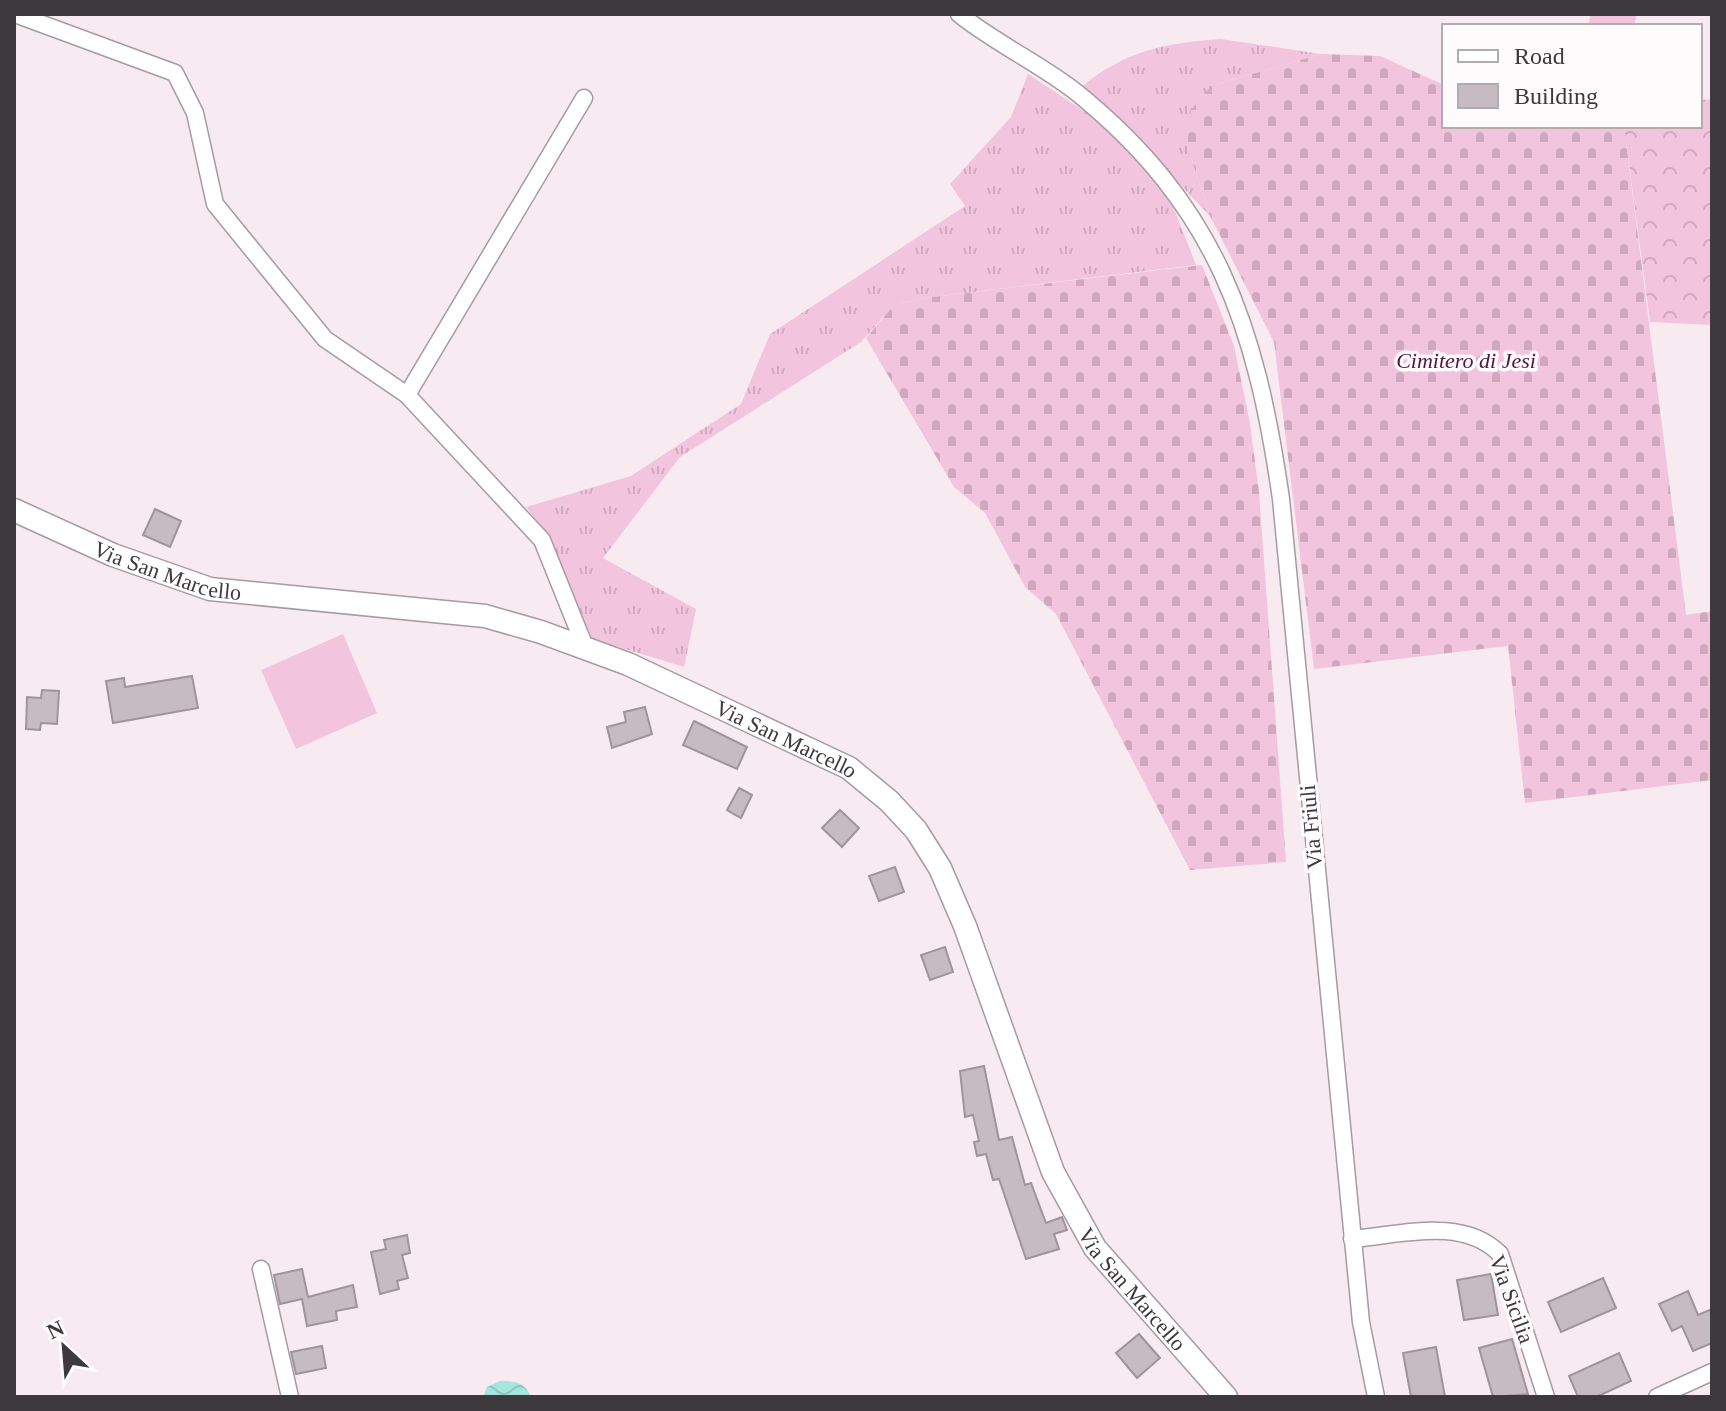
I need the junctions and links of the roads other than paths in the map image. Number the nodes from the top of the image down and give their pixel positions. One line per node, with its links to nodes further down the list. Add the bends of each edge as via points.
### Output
1 (15, 14): 4 (street, via 175,73 195,113 215,204 325,339)
2 (959, 14): 7 (street, Via Friuli, via 1073,90 1136,145 1188,209 1248,336 1268,409 1279,484)
3 (584, 98): 4 (street)
4 (407, 395): 6 (street, via 542,540)
5 (14, 510): 6 (main road, Via San Marcello, via 169,577 210,589 485,616)
6 (585, 647): 11 (main road, Via San Marcello, via 849,768 916,830 940,868 965,926 1053,1172 1095,1248)
7 (1352, 1239): 12 (street, Via Friuli); 13 (street, Via Sicilia, via 1456,1231 1487,1241 1500,1254)
8 (261, 1269): 10 (street)
9 (1712, 1372): 14 (street)
10 (290, 1397)
11 (1226, 1397)
12 (1376, 1397)
13 (1546, 1397)
14 (1657, 1397)

